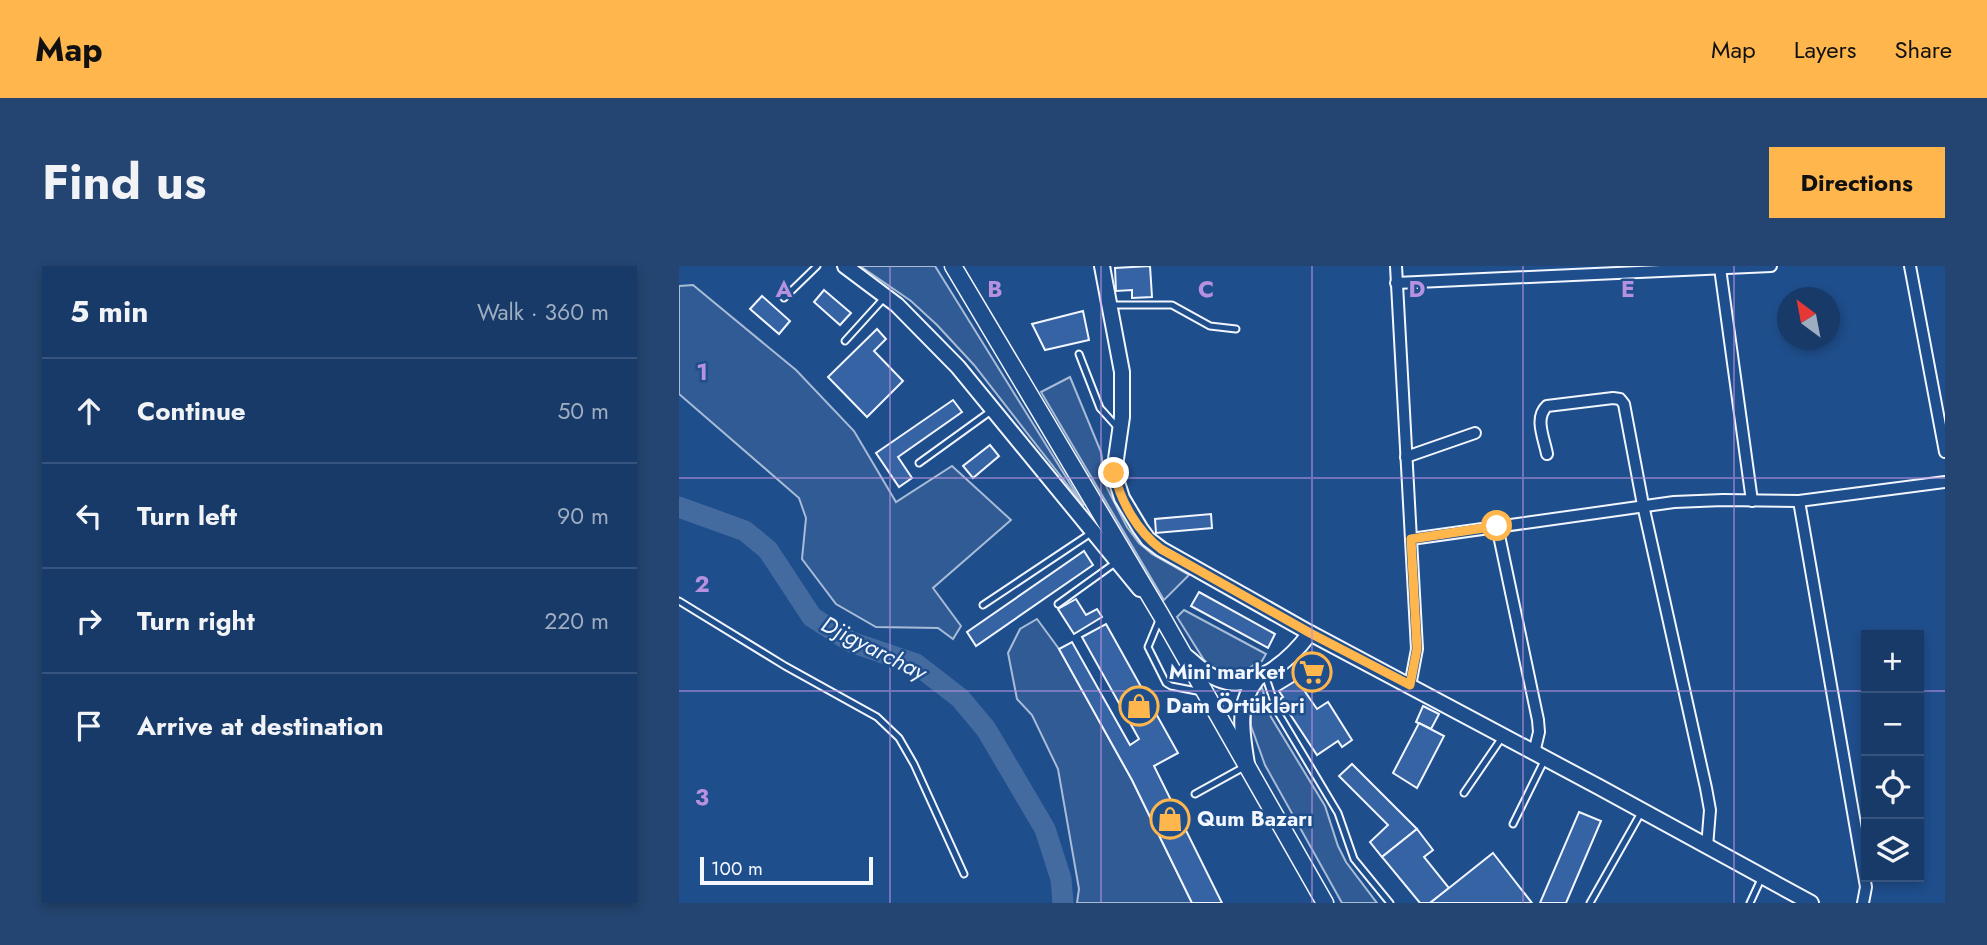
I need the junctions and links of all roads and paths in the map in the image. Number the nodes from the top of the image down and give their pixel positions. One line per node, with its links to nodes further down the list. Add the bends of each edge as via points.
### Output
1 (817, 266): 13 (lane)
2 (845, 266): 12 (main road)
3 (953, 266): 36 (main road)
4 (1102, 266): 14 (main road)
5 (1395, 266): 11 (street)
6 (1771, 266): 8 (street)
7 (1910, 266): 21 (street)
8 (1720, 268): 9 (street); 26 (street)
9 (1643, 269): 10 (street)
10 (1547, 271): 11 (street)
11 (1397, 283): 23 (street)
12 (886, 296): 16 (lane); 18 (main road, via 933,340)
13 (784, 298)
14 (1109, 305): 15 (lane, via 1172,305 1210,326); 19 (main road, via 1122,372)
15 (1236, 329)
16 (845, 341)
17 (1079, 354): 19 (lane, via 1100,408)
18 (994, 410): 24 (lane); 30 (main road)
19 (1120, 430): 37 (main road, via 1115,463 1118,488 1148,539)
20 (1475, 433): 23 (street)
21 (1945, 452)
22 (1547, 454): 28 (street, via 1540,418 1547,406 1620,399)
23 (1406, 457): 31 (street)
24 (919, 463)
25 (1945, 482): 27 (street)
26 (1752, 501): 27 (street); 28 (street)
27 (1799, 502): 57 (street, via 1865,887)
28 (1643, 505): 29 (street); 49 (street, via 1706,788 1710,810)
29 (1497, 526): 31 (street); 43 (street, via 1538,720)
30 (1093, 532): 32 (main road); 35 (lane)
31 (1411, 539): 40 (street, via 1417,649)
32 (1117, 562): 34 (lane); 36 (main road)
33 (679, 601): 50 (lane, via 877,717 899,738)
34 (1058, 604)
35 (983, 605)
36 (1161, 615): 38 (main road); 41 (lane, via 1148,647 1166,683)
37 (1310, 633): 39 (main road, via 1299,648); 40 (main road)
38 (1183, 653): 39 (main road, via 1217,679 1241,683); 41 (main road)
39 (1261, 676): 44 (main road, via 1248,690 1243,706); 53 (lane, via 1338,813 1354,859)
40 (1410, 685): 42 (main road)
41 (1206, 693): 44 (main road)
42 (1503, 736): 43 (main road); 45 (lane)
43 (1540, 756): 47 (main road); 48 (lane)
44 (1247, 765): 46 (lane); 52 (main road)
45 (1464, 793)
46 (1195, 794)
47 (1642, 811): 49 (main road); 54 (lane)
48 (1513, 824)
49 (1707, 847): 51 (main road)
50 (964, 874)
51 (1762, 877): 55 (lane); 56 (main road)
52 (1325, 903)
53 (1390, 903)
54 (1590, 903)
55 (1750, 903)
56 (1811, 903)
57 (1863, 903)

